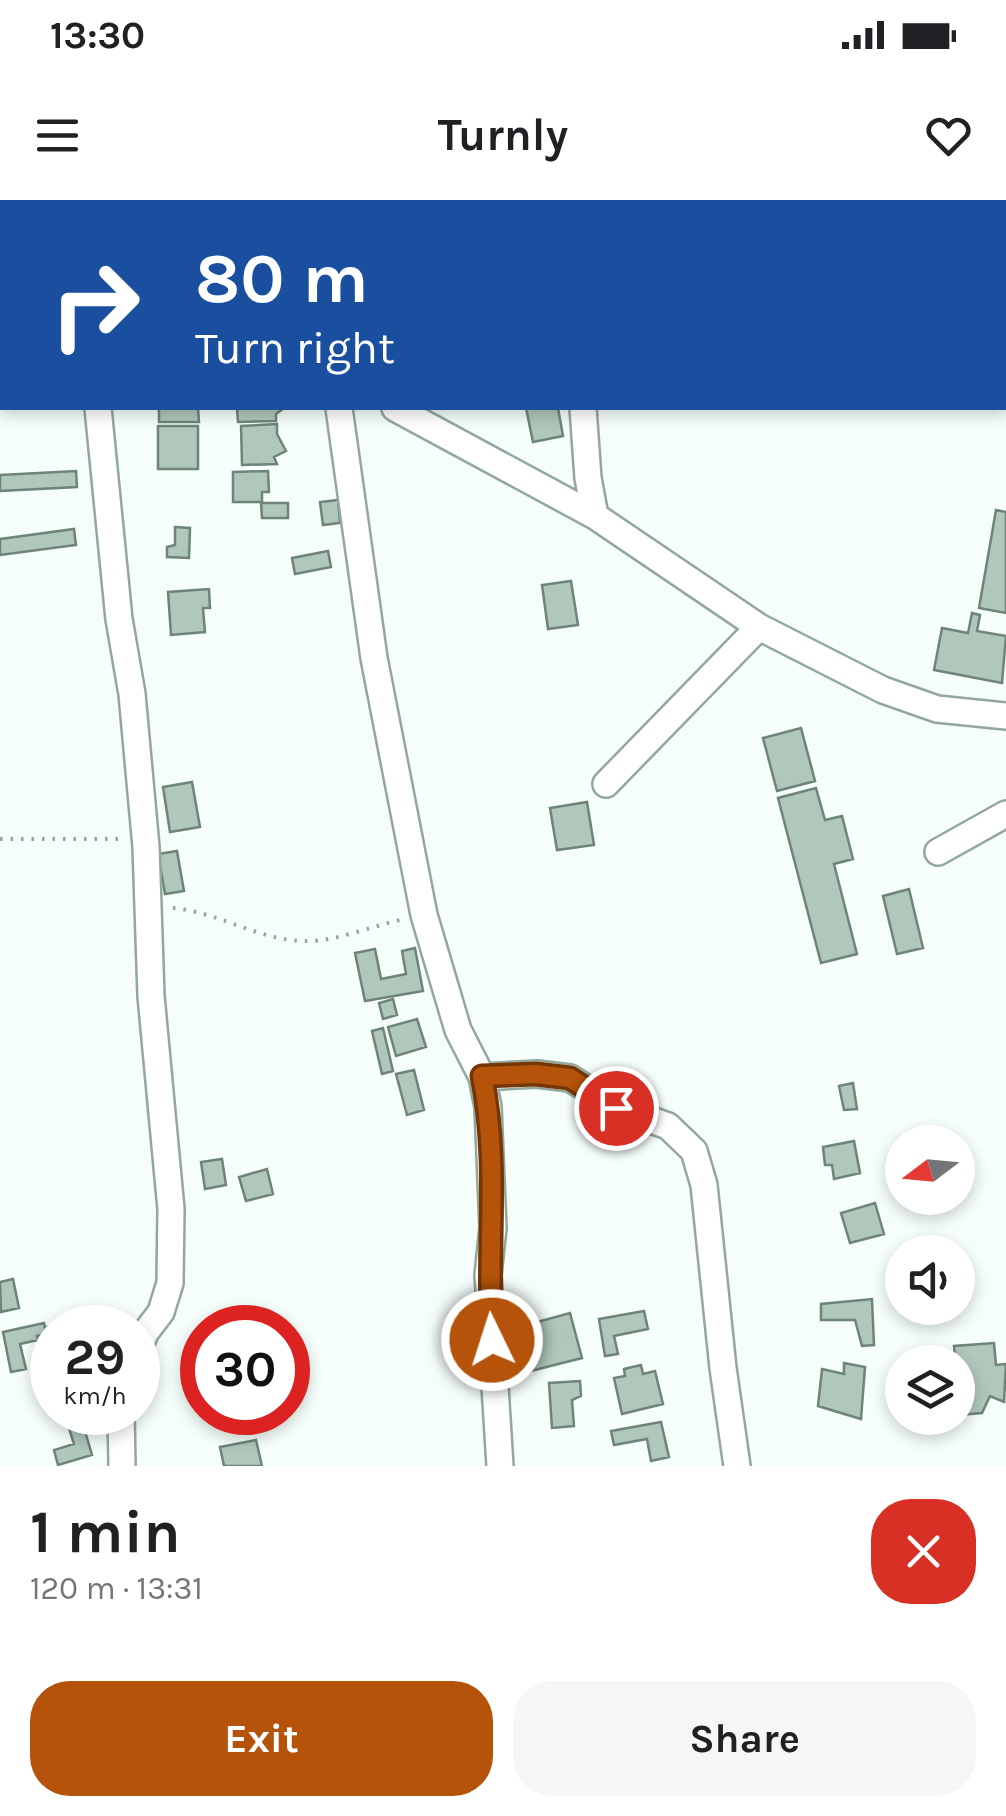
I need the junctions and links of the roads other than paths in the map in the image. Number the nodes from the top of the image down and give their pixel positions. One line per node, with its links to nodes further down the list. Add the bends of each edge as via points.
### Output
1 (98, 410): 12 (street, via 146,852 171,1227 170,1283)
2 (338, 410): 11 (street, via 374,658 424,915 458,1030)
3 (399, 410): 5 (street)
4 (584, 410): 5 (street)
5 (595, 516): 6 (street)
6 (759, 627): 7 (street, via 883,690 937,709); 8 (street)
7 (1006, 716)
8 (606, 784)
9 (1006, 814): 10 (street)
10 (938, 852)
11 (482, 1076): 15 (street, via 493,1193 488,1274); 16 (street, via 570,1078 616,1108 668,1126 694,1151 704,1185)
12 (160, 1313)
13 (121, 1435): 14 (street)
14 (122, 1466)
15 (500, 1466)
16 (738, 1466)

